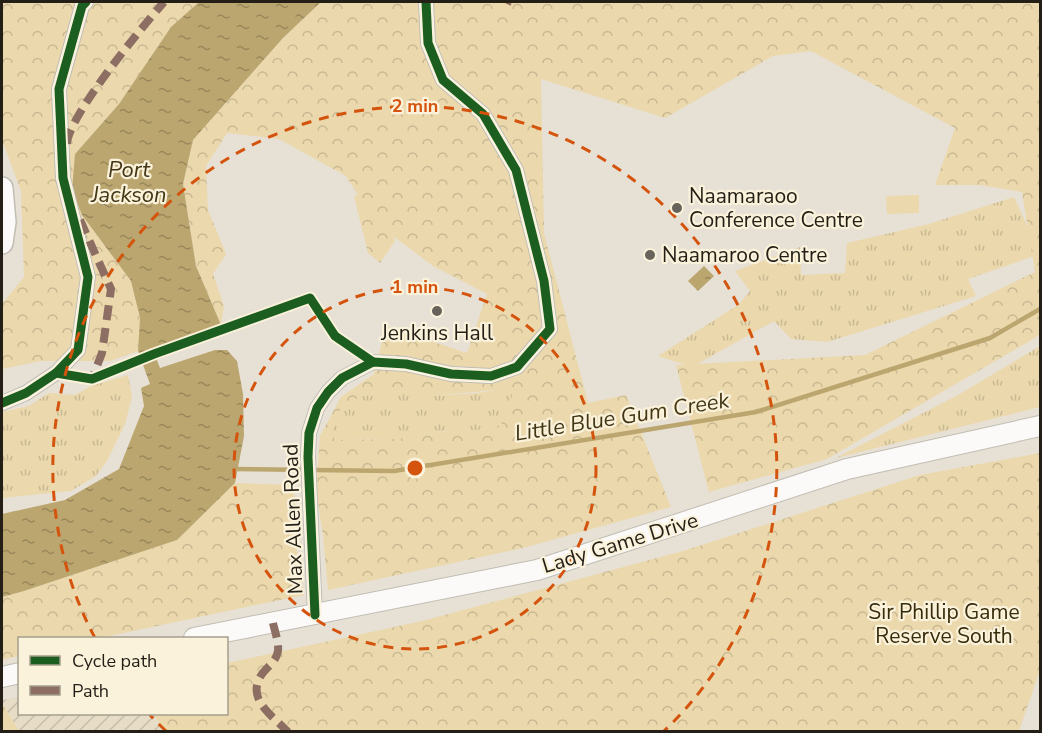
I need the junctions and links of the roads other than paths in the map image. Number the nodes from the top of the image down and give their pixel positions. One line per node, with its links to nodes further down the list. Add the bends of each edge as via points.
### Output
1 (86, 2): 5 (street, via 59,89 63,178 88,277 78,350 57,373)
2 (426, 2): 7 (street, Max Allen Road, via 428,43 443,80 483,114 516,170 544,281 550,329 517,367 491,376 373,362 342,378 328,393 317,408 309,432)
3 (2, 188): 4 (main road)
4 (2, 243)
5 (2, 403)
6 (1041, 426): 7 (main road, Lady Game Drive, via 847,469 537,570)
7 (315, 615): 8 (main road, Lady Game Drive)
8 (204, 637)
9 (18, 673): 10 (main road)
10 (2, 677)

